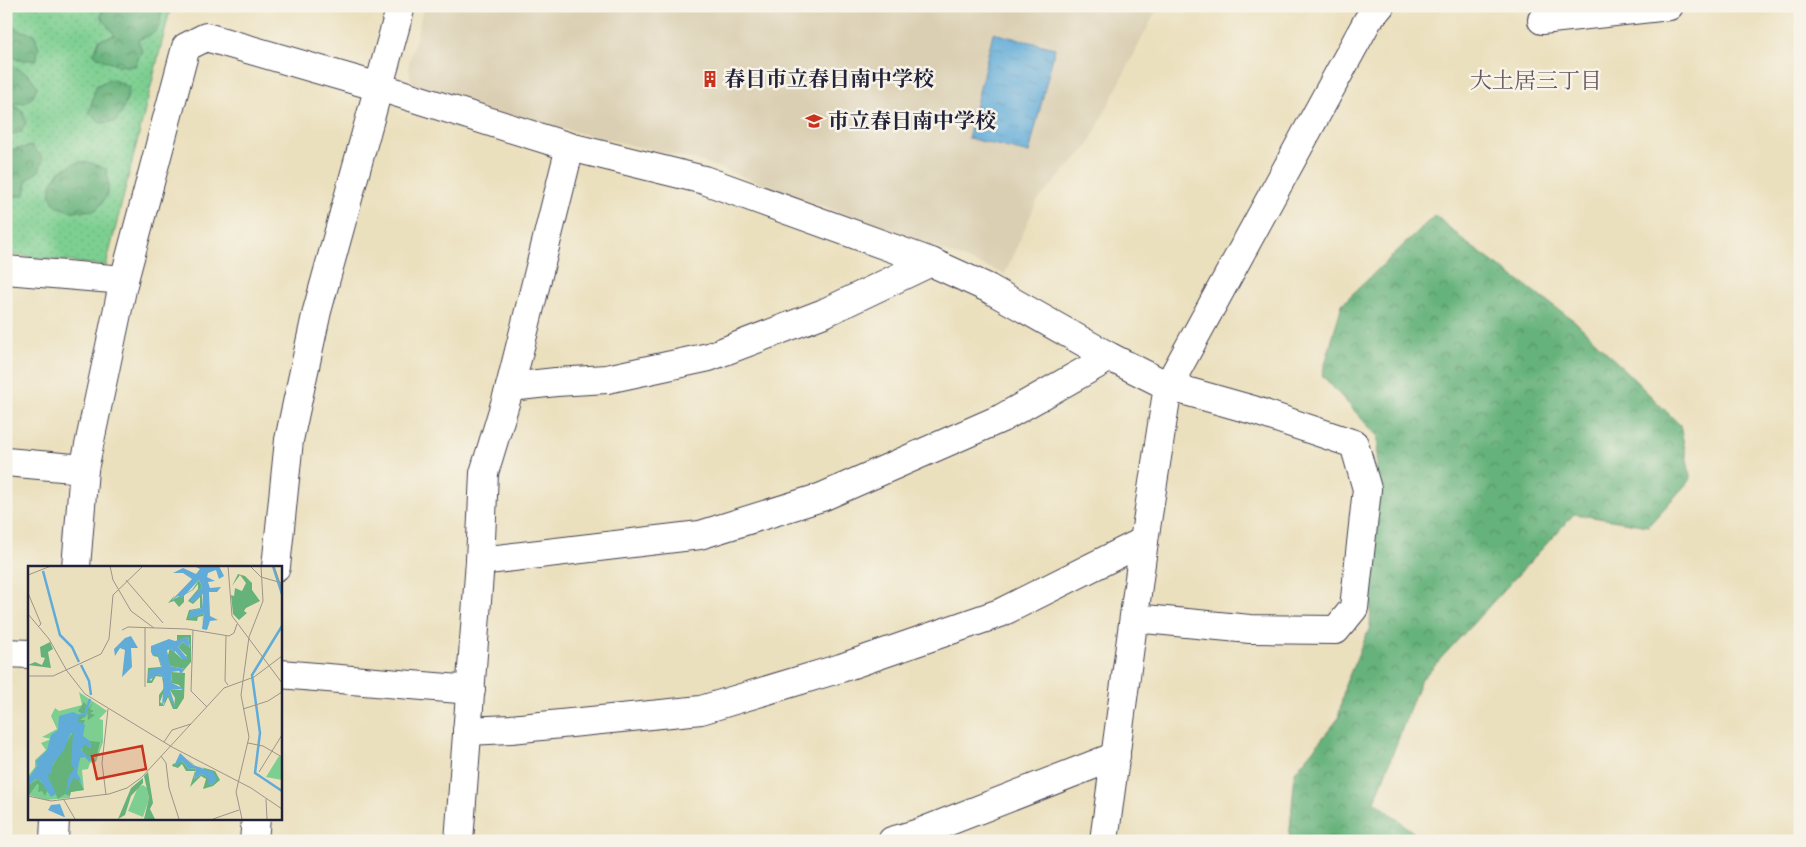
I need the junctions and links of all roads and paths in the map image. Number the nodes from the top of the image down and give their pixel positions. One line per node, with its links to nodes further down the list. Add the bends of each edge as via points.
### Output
1 (402, 6): 5 (street)
2 (1380, 6): 11 (street, via 1368,20)
3 (1668, 6): 4 (street)
4 (1542, 20)
5 (379, 87): 6 (street); 9 (street, via 206,38 186,47); 18 (street, via 317,311 291,431)
6 (570, 147): 7 (street, via 704,180); 12 (street)
7 (931, 262): 10 (street, via 988,288); 12 (street, via 824,313 708,357 607,379)
8 (6, 270): 9 (street)
9 (124, 280): 14 (street)
10 (1110, 356): 11 (street); 16 (street, via 1002,418 822,497 700,535)
11 (1168, 386): 15 (street); 19 (street, via 1354,444 1367,489 1354,608 1336,630 1250,629)
12 (510, 387): 16 (street, via 484,473)
13 (6, 462): 14 (street)
14 (84, 469): 17 (street)
15 (1144, 541): 19 (street); 24 (street, via 1000,613 841,668 701,710)
16 (480, 561): 23 (street)
17 (76, 566)
18 (276, 566)
19 (1134, 618): 25 (street)
20 (6, 653): 21 (street)
21 (28, 654)
22 (281, 674): 23 (street)
23 (470, 690): 24 (street)
24 (467, 731): 30 (street)
25 (1116, 756): 31 (street); 32 (street)
26 (56, 820): 28 (street)
27 (256, 820): 29 (street)
28 (54, 841)
29 (254, 841)
30 (459, 841)
31 (892, 841)
32 (1104, 841)

